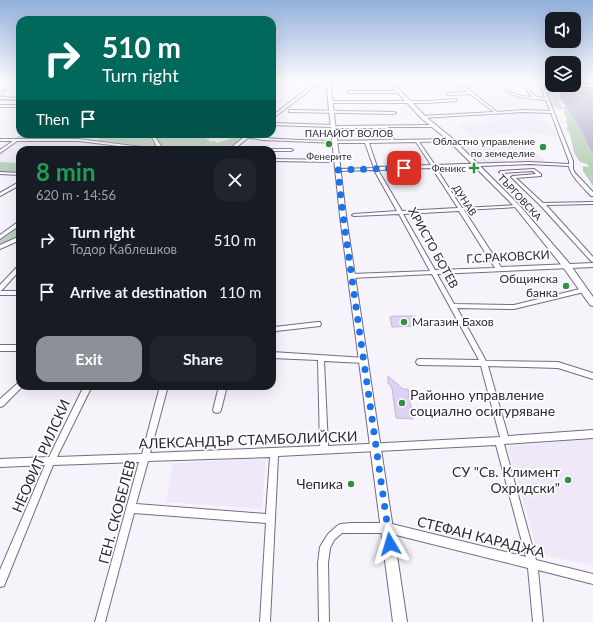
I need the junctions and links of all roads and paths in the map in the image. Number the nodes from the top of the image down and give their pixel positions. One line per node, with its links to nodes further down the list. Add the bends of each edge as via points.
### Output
1 (331, 109): 8 (street)
2 (415, 109): 10 (street, ТЪРГОВСКА)
3 (492, 109): 6 (street)
4 (551, 109): 7 (street)
5 (290, 112): 8 (street)
6 (496, 112): 7 (street); 10 (street)
7 (552, 112): 32 (street)
8 (331, 113): 9 (street); 12 (street)
9 (394, 113)
10 (423, 117): 14 (street, ТЪРГОВСКА)
11 (276, 124): 12 (street)
12 (335, 126): 13 (street); 22 (street)
13 (386, 126): 14 (street); 20 (street)
14 (435, 126): 19 (street, ТЪРГОВСКА)
15 (246, 138): 25 (street)
16 (258, 138): 22 (street, ПАНАЙОТ ВОЛОВ)
17 (0, 140): 18 (street)
18 (15, 140): 24 (street, via 79,140); 28 (street)
19 (451, 140): 21 (street, ПАНАЙОТ ВОЛОВ); 31 (street, ТЪРГОВСКА)
20 (393, 141): 21 (street, ПАНАЙОТ ВОЛОВ); 23 (street, ПАНАЙОТ ВОЛОВ)
21 (417, 141): 33 (street, ДУНАВ)
22 (335, 142): 23 (street, ПАНАЙОТ ВОЛОВ); 30 (street)
23 (367, 142): 34 (street, ХРИСТО БОТЕВ)
24 (128, 146)
25 (235, 146)
26 (276, 150): 27 (street)
27 (291, 150)
28 (0, 152)
29 (276, 160): 30 (street)
30 (337, 161): 35 (street)
31 (476, 165): 32 (street); 33 (street); 44 (street, ТЪРГОВСКА)
32 (571, 165): 41 (street, via 573,173)
33 (433, 167): 34 (street); 45 (street, ДУНАВ)
34 (376, 169): 35 (street); 46 (street, ХРИСТО БОТЕВ)
35 (338, 170): 58 (street)
36 (501, 172): 43 (street, via 534,170 540,175 513,177)
37 (0, 173): 38 (street)
38 (16, 174)
39 (16, 185): 40 (street)
40 (0, 195)
41 (593, 195)
42 (593, 203): 43 (street)
43 (542, 204): 52 (street)
44 (517, 206): 45 (street); 54 (street, ТЪРГОВСКА)
45 (460, 209): 46 (street); 55 (street, ДУНАВ)
46 (400, 213): 47 (street); 57 (street, ХРИСТО БОТЕВ)
47 (354, 215)
48 (16, 226): 49 (street)
49 (0, 237)
50 (16, 240): 51 (street)
51 (0, 247)
52 (593, 260)
53 (593, 264): 54 (street, Г.С.РАКОВСКИ)
54 (566, 265): 55 (street, Г.С.РАКОВСКИ); 60 (street, ТЪРГОВСКА)
55 (499, 269): 57 (street, Г.С.РАКОВСКИ)
56 (16, 271): 59 (street)
57 (433, 272): 58 (street, Г.С.РАКОВСКИ); 64 (street, ХРИСТО БОТЕВ)
58 (352, 276): 71 (street)
59 (0, 289)
60 (584, 290): 63 (street, ТЪРГОВСКА); 64 (street, via 514,307)
61 (0, 293): 62 (street)
62 (16, 294)
63 (593, 303)
64 (452, 306): 73 (street, ХРИСТО БОТЕВ)
65 (318, 324): 66 (street)
66 (276, 329)
67 (0, 348): 68 (street)
68 (16, 348)
69 (276, 355): 70 (street)
70 (321, 358): 71 (street); 84 (street)
71 (364, 360): 83 (street)
72 (419, 362): 73 (street)
73 (484, 363): 74 (street, via 558,365); 82 (street, ХРИСТО БОТЕВ)
74 (593, 376)
75 (16, 389): 79 (street)
76 (86, 390): 87 (street, НЕОФИТ РИЛСКИ)
77 (163, 390): 86 (street, ГЕН. СКОБЕЛЕВ)
78 (222, 390): 80 (street)
79 (0, 404)
80 (217, 410)
81 (593, 434): 82 (street, АЛЕКСАНДЪР СТАМБОЛИЙСКИ)
82 (502, 441): 83 (street, АЛЕКСАНДЪР СТАМБОЛИЙСКИ); 92 (street)
83 (376, 448): 84 (street, АЛЕКСАНДЪР СТАМБОЛИЙСКИ); 91 (street)
84 (324, 450): 85 (street, АЛЕКСАНДЪР СТАМБОЛИЙСКИ)
85 (274, 452): 86 (street, АЛЕКСАНДЪР СТАМБОЛИЙСКИ); 90 (street)
86 (145, 457): 87 (street, АЛЕКСАНДЪР СТАМБОЛИЙСКИ); 89 (street, ГЕН. СКОБЕЛЕВ)
87 (51, 461): 88 (street, АЛЕКСАНДЪР СТАМБОЛИЙСКИ); 93 (street, НЕОФИТ РИЛСКИ)
88 (0, 463)
89 (132, 508): 90 (street); 95 (street, ГЕН. СКОБЕЛЕВ)
90 (270, 519): 96 (street)
91 (388, 528): 92 (street, СТЕФАН КАРАДЖА); 97 (street, СТЕФАН КАРАДЖА, via 351,528 340,530 331,537 325,548 323,563); 98 (street)
92 (532, 564): 94 (street, СТЕФАН КАРАДЖА); 99 (street)
93 (1, 577)
94 (593, 578)
95 (100, 622)
96 (264, 622)
97 (324, 622)
98 (400, 622)
99 (538, 622)

